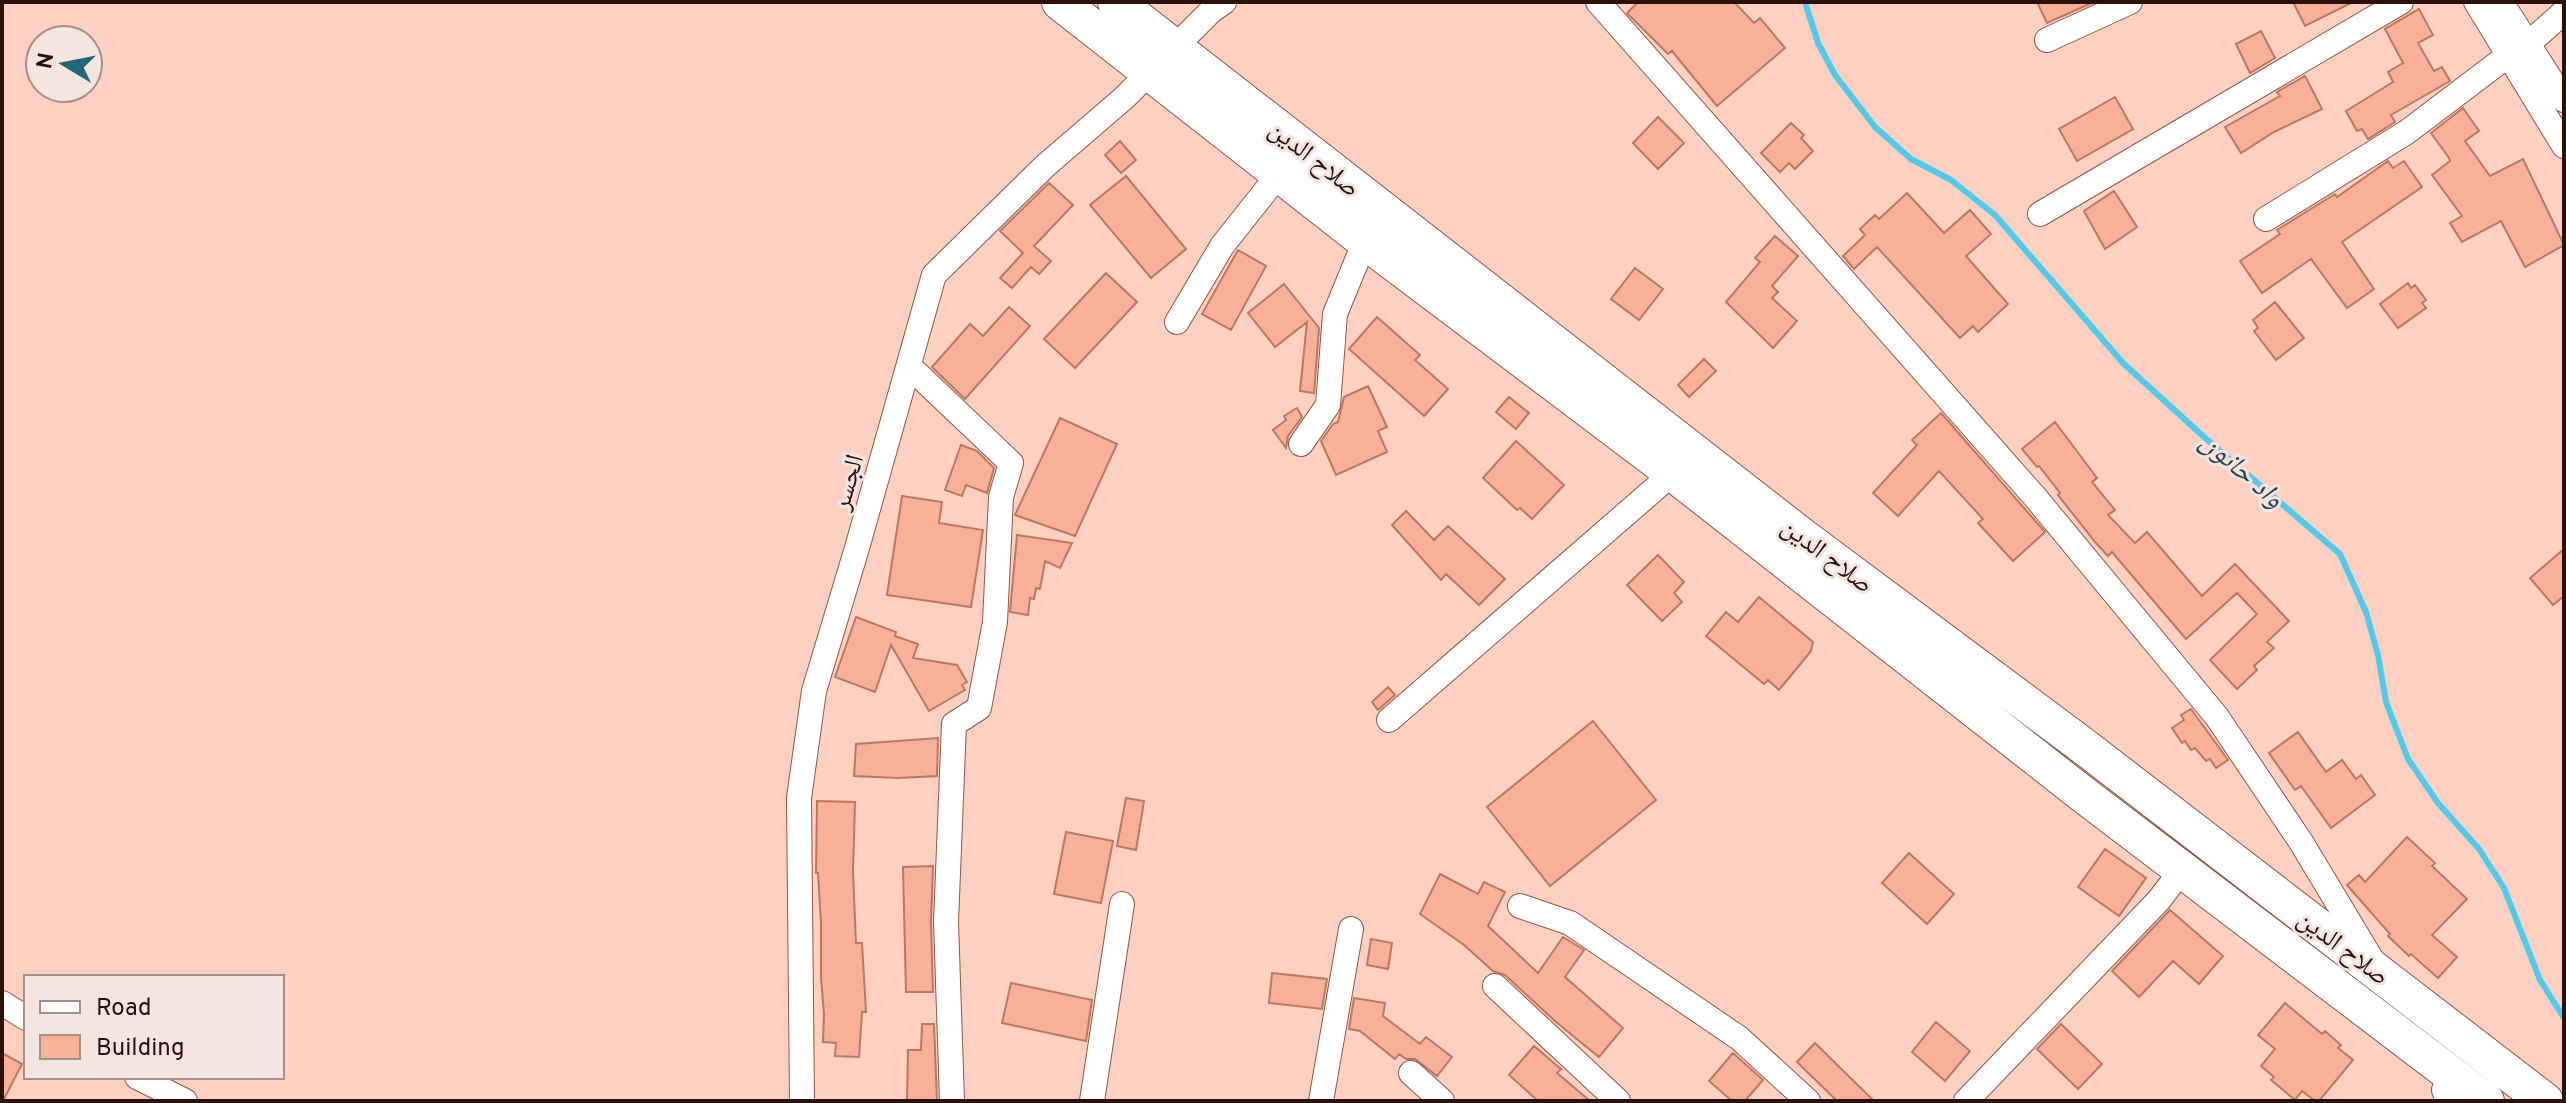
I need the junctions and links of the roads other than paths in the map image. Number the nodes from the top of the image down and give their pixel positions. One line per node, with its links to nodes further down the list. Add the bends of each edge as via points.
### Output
1 (1060, 2): 13 (highway, صلاح الدين)
2 (1116, 2): 11 (highway, صلاح الدين)
3 (1224, 2): 11 (street, الجسر)
4 (1598, 2): 29 (street, via 2035,497 2217,717)
5 (2130, 2): 10 (street)
6 (2401, 2): 17 (street)
7 (2476, 2): 12 (street)
8 (2501, 2): 12 (street)
9 (2564, 12): 12 (street)
10 (2047, 40)
11 (1174, 47): 13 (street, الجسر); 29 (highway, صلاح الدين, via 1803,537)
12 (2520, 52): 14 (street); 15 (street); 18 (street, via 2407,132)
13 (1148, 73): 16 (highway, صلاح الدين); 21 (street, الجسر, via 934,275)
14 (2564, 100)
15 (2564, 146)
16 (1279, 174): 19 (highway, صلاح الدين); 20 (street, via 1222,246)
17 (2040, 214)
18 (2266, 219)
19 (1365, 241): 22 (street, via 1335,314 1328,405); 23 (highway, صلاح الدين)
20 (1177, 322)
21 (909, 366): 39 (street, الجسر, via 814,691 799,798); 40 (street, via 1011,463 1001,497 995,622 979,708 954,724 946,922)
22 (1301, 444)
23 (1673, 473): 24 (street); 25 (highway, صلاح الدين)
24 (1389, 720)
25 (2182, 870): 36 (highway, صلاح الدين); 46 (street)
26 (1122, 904): 41 (street)
27 (1520, 906): 45 (street, via 1570,923 1596,940 1739,1038)
28 (1351, 929): 42 (street)
29 (2381, 975): 48 (highway, صلاح الدين)
30 (1495, 986): 44 (street)
31 (2, 1003): 32 (street)
32 (24, 1017)
33 (1411, 1073): 43 (street)
34 (139, 1079): 37 (street)
35 (141, 1079): 38 (street)
36 (2450, 1088): 47 (highway, صلاح الدين)
37 (131, 1101)
38 (185, 1101)
39 (802, 1101)
40 (952, 1101)
41 (1092, 1101)
42 (1321, 1101)
43 (1442, 1101)
44 (1618, 1101)
45 (1808, 1101)
46 (1966, 1101)
47 (2486, 1101)
48 (2545, 1101)

